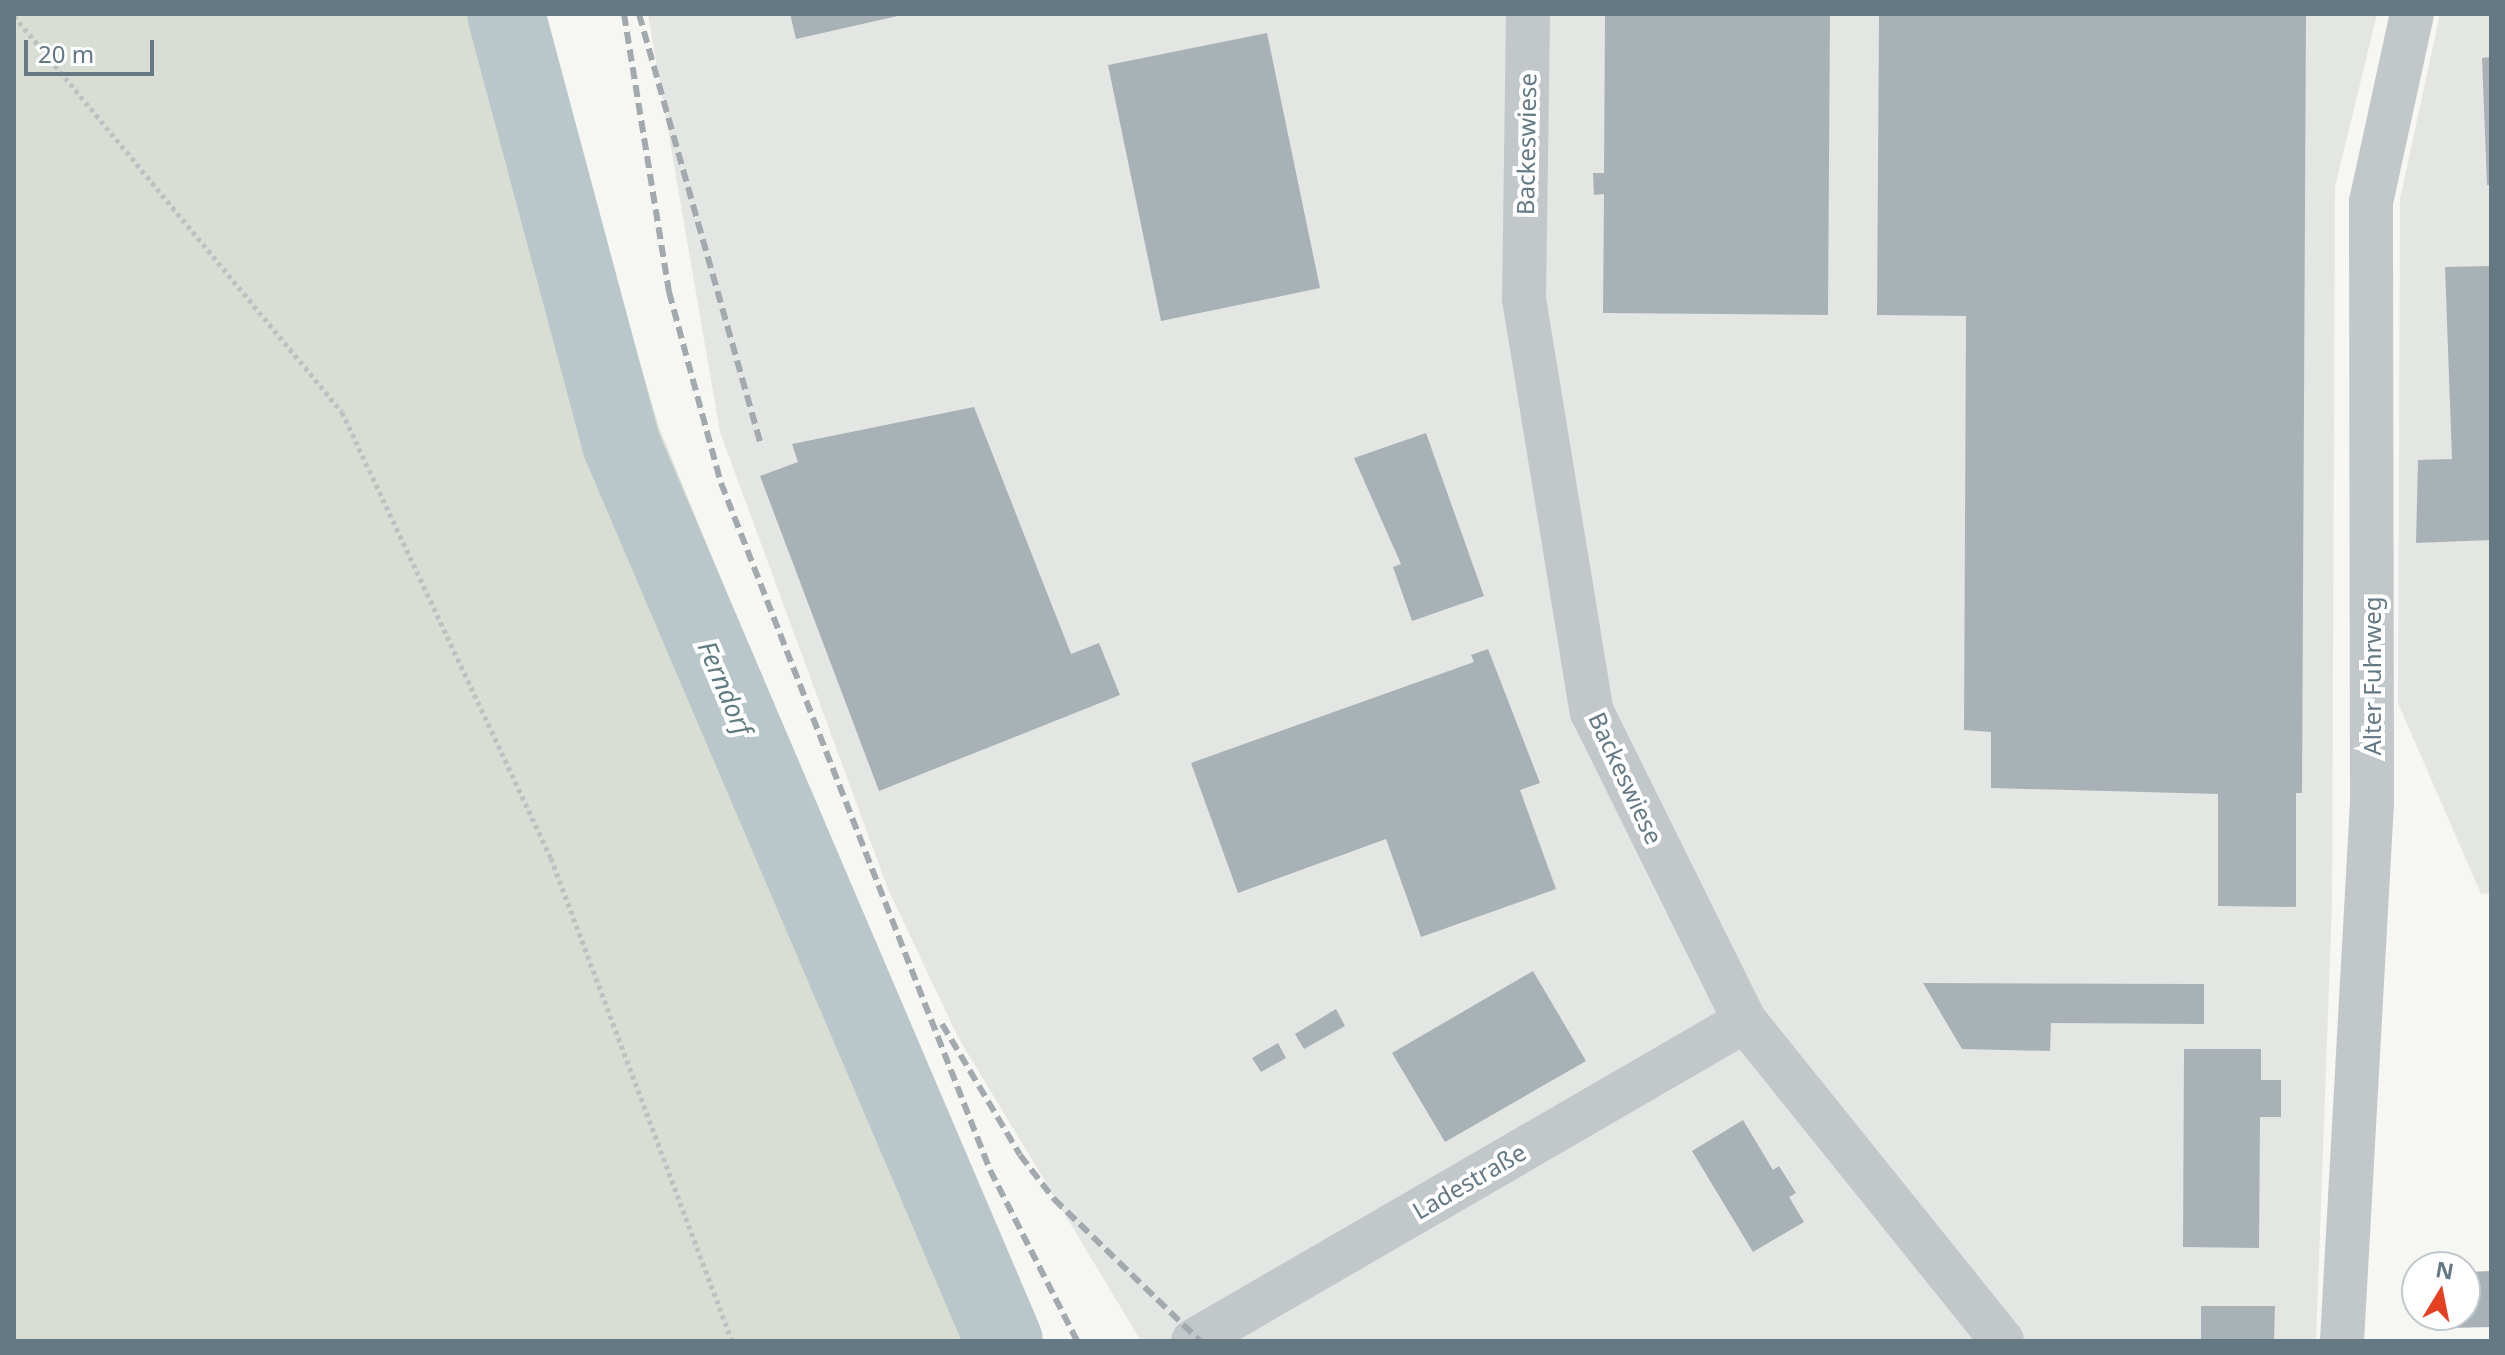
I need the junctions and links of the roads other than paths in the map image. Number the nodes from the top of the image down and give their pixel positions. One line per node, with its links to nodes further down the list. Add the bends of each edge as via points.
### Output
1 (1528, 14): 3 (street, Backeswiese, via 1524,299 1592,712)
2 (2412, 14): 6 (street, Alter Fuhrweg, via 2371,202 2372,802)
3 (1745, 1021): 4 (street, Ladestraße); 5 (street, Backeswiese)
4 (1193, 1341)
5 (2002, 1341)
6 (2342, 1341)

